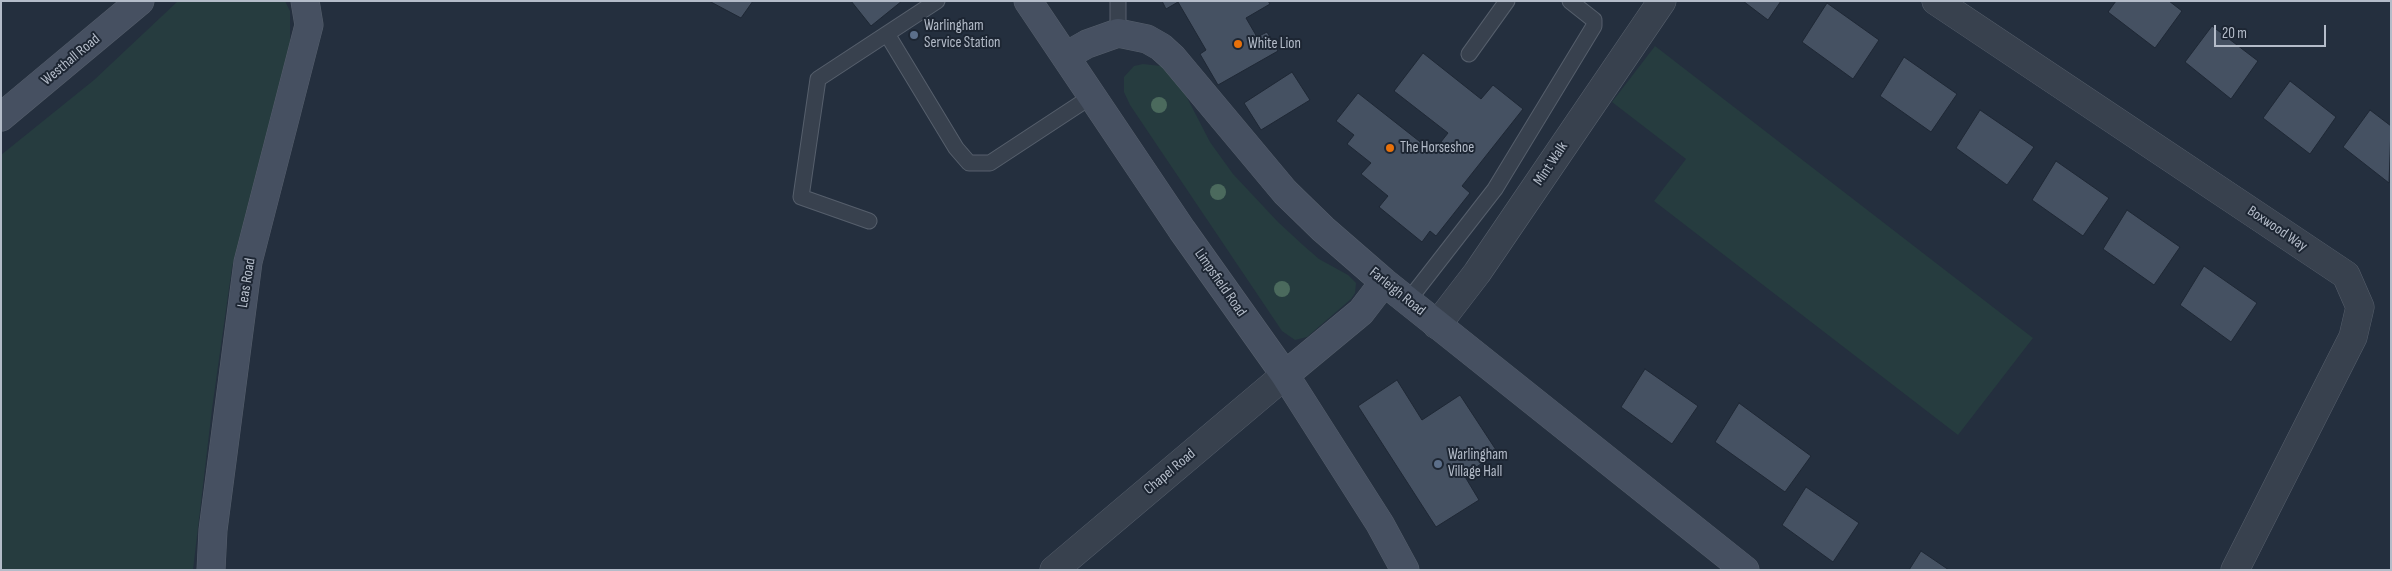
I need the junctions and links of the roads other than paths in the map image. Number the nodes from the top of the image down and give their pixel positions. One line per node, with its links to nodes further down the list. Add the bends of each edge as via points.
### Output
1 (140, 1): 15 (street, Westhall Road)
2 (305, 1): 21 (street, Leas Road, via 309,24 248,262 213,530)
3 (937, 1): 11 (lane)
4 (1028, 1): 13 (street, Limpsfield Road)
5 (1118, 1): 10 (lane)
6 (1507, 1): 12 (lane)
7 (1570, 1): 18 (lane, via 1594,20 1594,26 1495,189)
8 (1662, 1): 19 (street, Mint Walk)
9 (1936, 1): 25 (street, Boxwood Way, via 2346,275 2360,307 2353,337)
10 (1118, 33): 13 (street, via 1086,44); 17 (street, Farleigh Road, via 1147,39 1173,58 1297,205)
11 (887, 34): 14 (lane, via 956,148 969,163 990,163); 16 (lane, via 818,79 801,197)
12 (1469, 54)
13 (1066, 56): 14 (street, Limpsfield Road)
14 (1092, 96): 20 (street, Limpsfield Road)
15 (1, 118)
16 (870, 222)
17 (1384, 282): 18 (street, Farleigh Road); 20 (street, via 1361,312)
18 (1408, 301): 19 (street, Farleigh Road)
19 (1438, 325): 24 (street, Farleigh Road)
20 (1285, 375): 22 (street, Chapel Road); 23 (street, Limpsfield Road, via 1380,524)
21 (211, 570)
22 (1054, 570)
23 (1405, 570)
24 (1744, 570)
25 (2235, 570)

